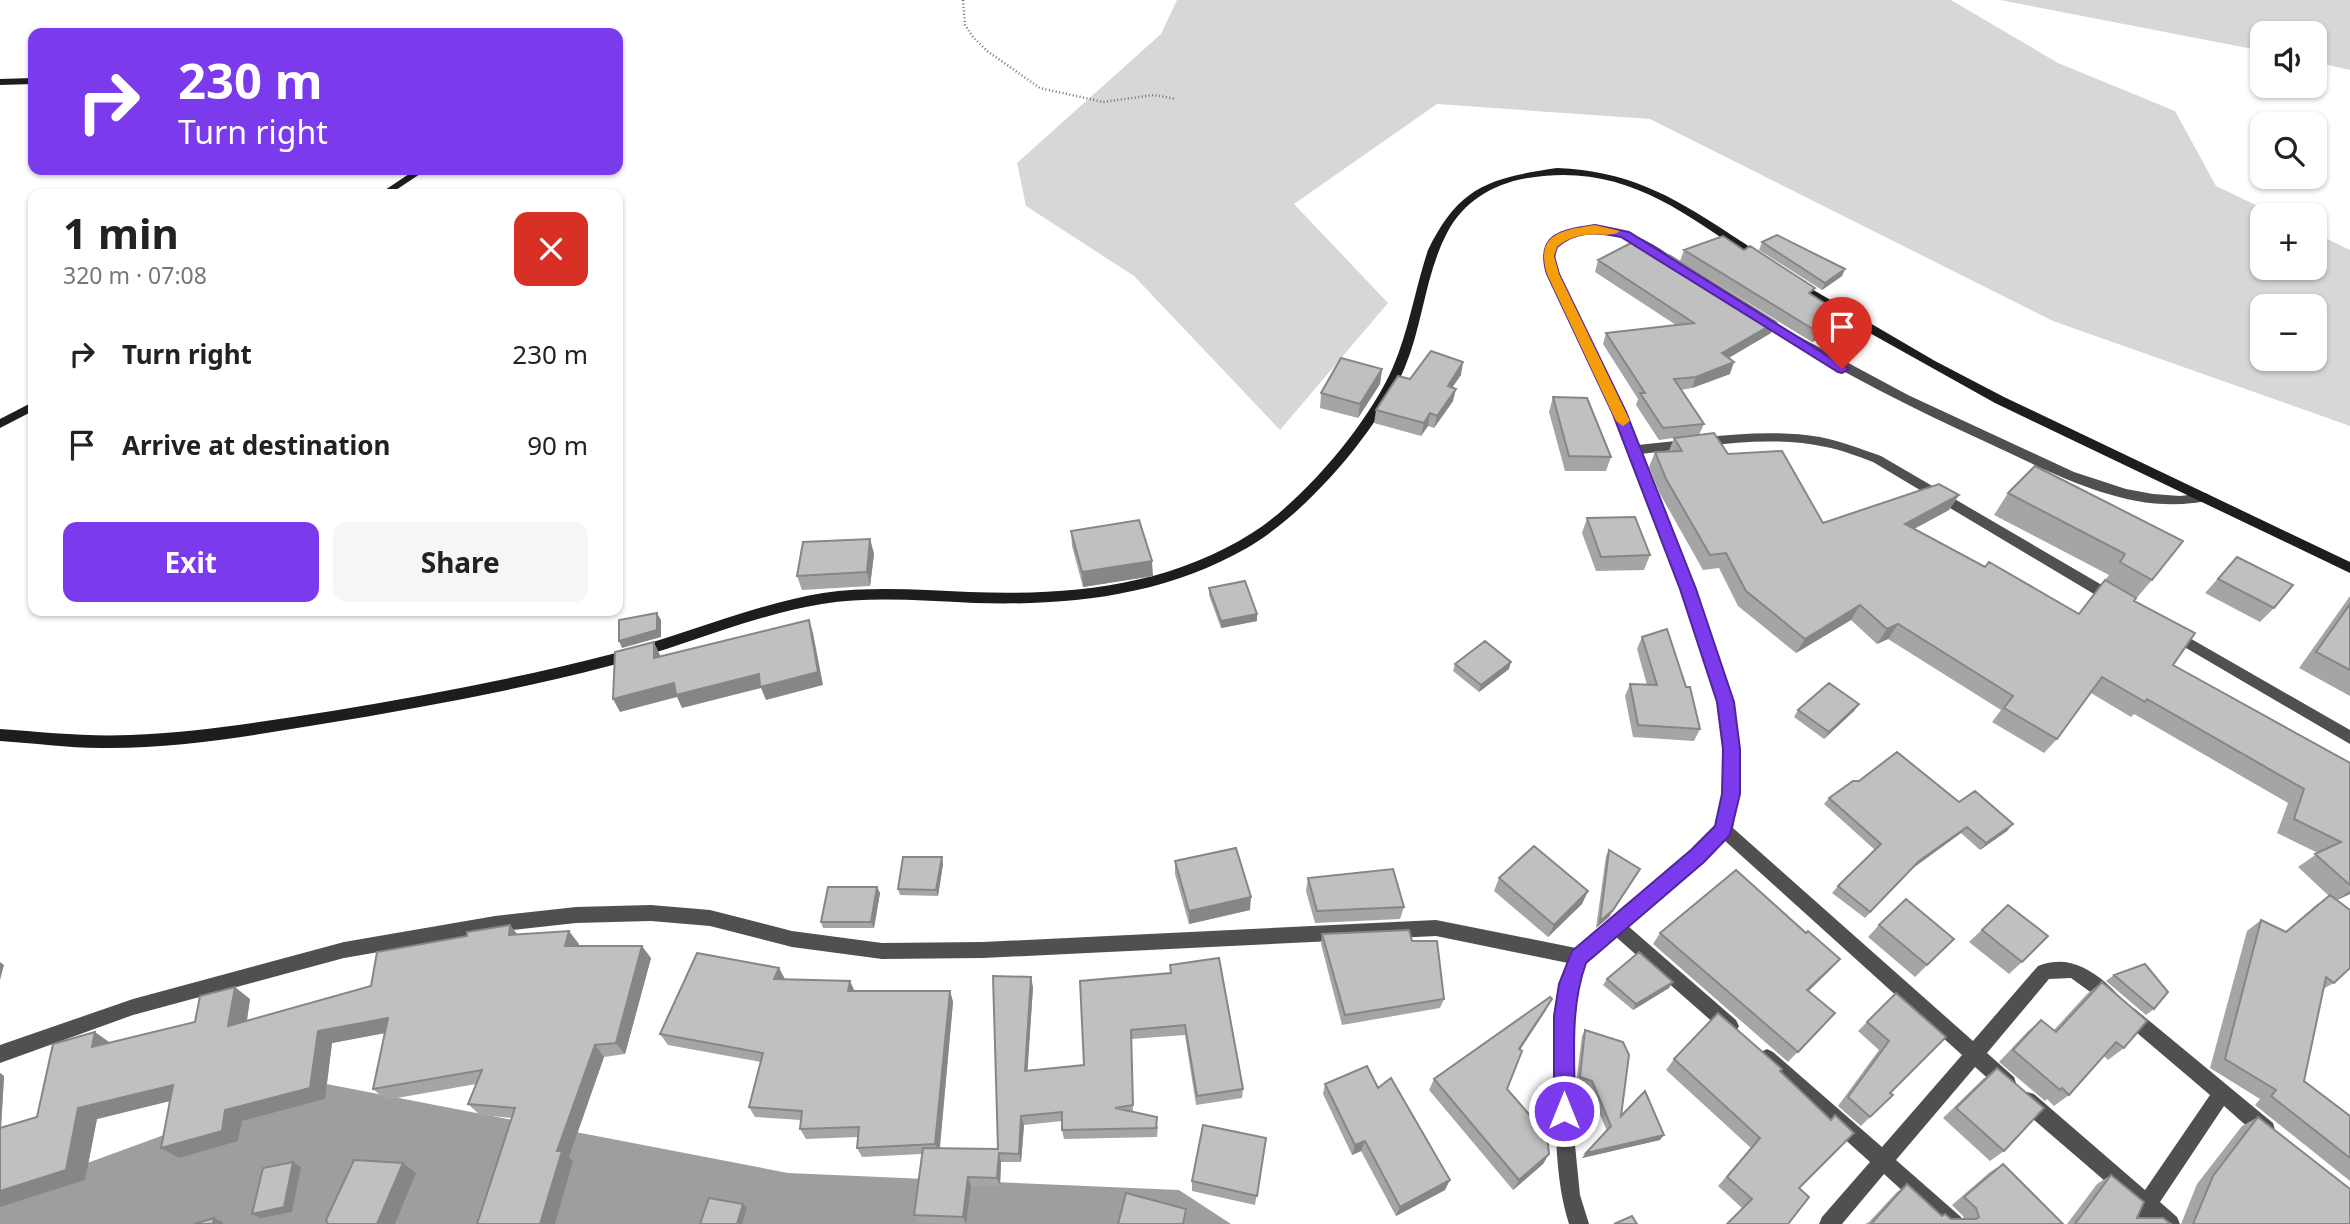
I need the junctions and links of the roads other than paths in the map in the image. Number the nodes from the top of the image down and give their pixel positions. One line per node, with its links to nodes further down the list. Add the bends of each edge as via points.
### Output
1 (28, 81): 2 (street)
2 (0, 82)
3 (413, 175): 4 (street)
4 (392, 189)
5 (1693, 276): 9 (street, via 1639,242 1609,230 1575,231 1551,245 1548,256 1553,274)
6 (1748, 311): 10 (street, via 1864,380 2043,463 2141,497 2187,502)
7 (28, 409): 8 (street)
8 (0, 424)
9 (1635, 450): 12 (street, via 1771,438 1838,445 1877,458); 16 (street, via 1726,702 1731,794)
10 (2206, 497): 11 (street); 14 (street, via 1939,369 1868,330 1677,204 1626,181 1580,169 1545,171 1503,181 1471,197 1456,212 1430,261 1397,370 1373,412 1324,474 1261,534 1171,579 1117,591 1043,598 909,593 828,598 478,693 276,726 101,742)
11 (2350, 568)
12 (2121, 603)
13 (2157, 624): 15 (street)
14 (0, 735)
15 (2350, 738)
16 (1724, 830): 17 (street); 20 (street)
17 (1616, 926): 18 (street); 23 (street)
18 (1578, 957): 19 (street, via 1436,928 881,951 792,939 710,918 651,913 576,915 344,950 133,1007); 25 (street, via 1564,1016 1565,1135 1570,1195)
19 (0, 1054)
20 (1974, 1055): 21 (street, via 2036,978 2055,967 2068,968 2081,974); 23 (street); 24 (street)
21 (2221, 1094): 22 (street); 24 (street)
22 (2285, 1145)
23 (1883, 1160): 26 (street); 27 (street)
24 (2147, 1205): 28 (street); 29 (street)
25 (1579, 1224)
26 (1829, 1224)
27 (1954, 1224)
28 (2134, 1224)
29 (2170, 1224)

